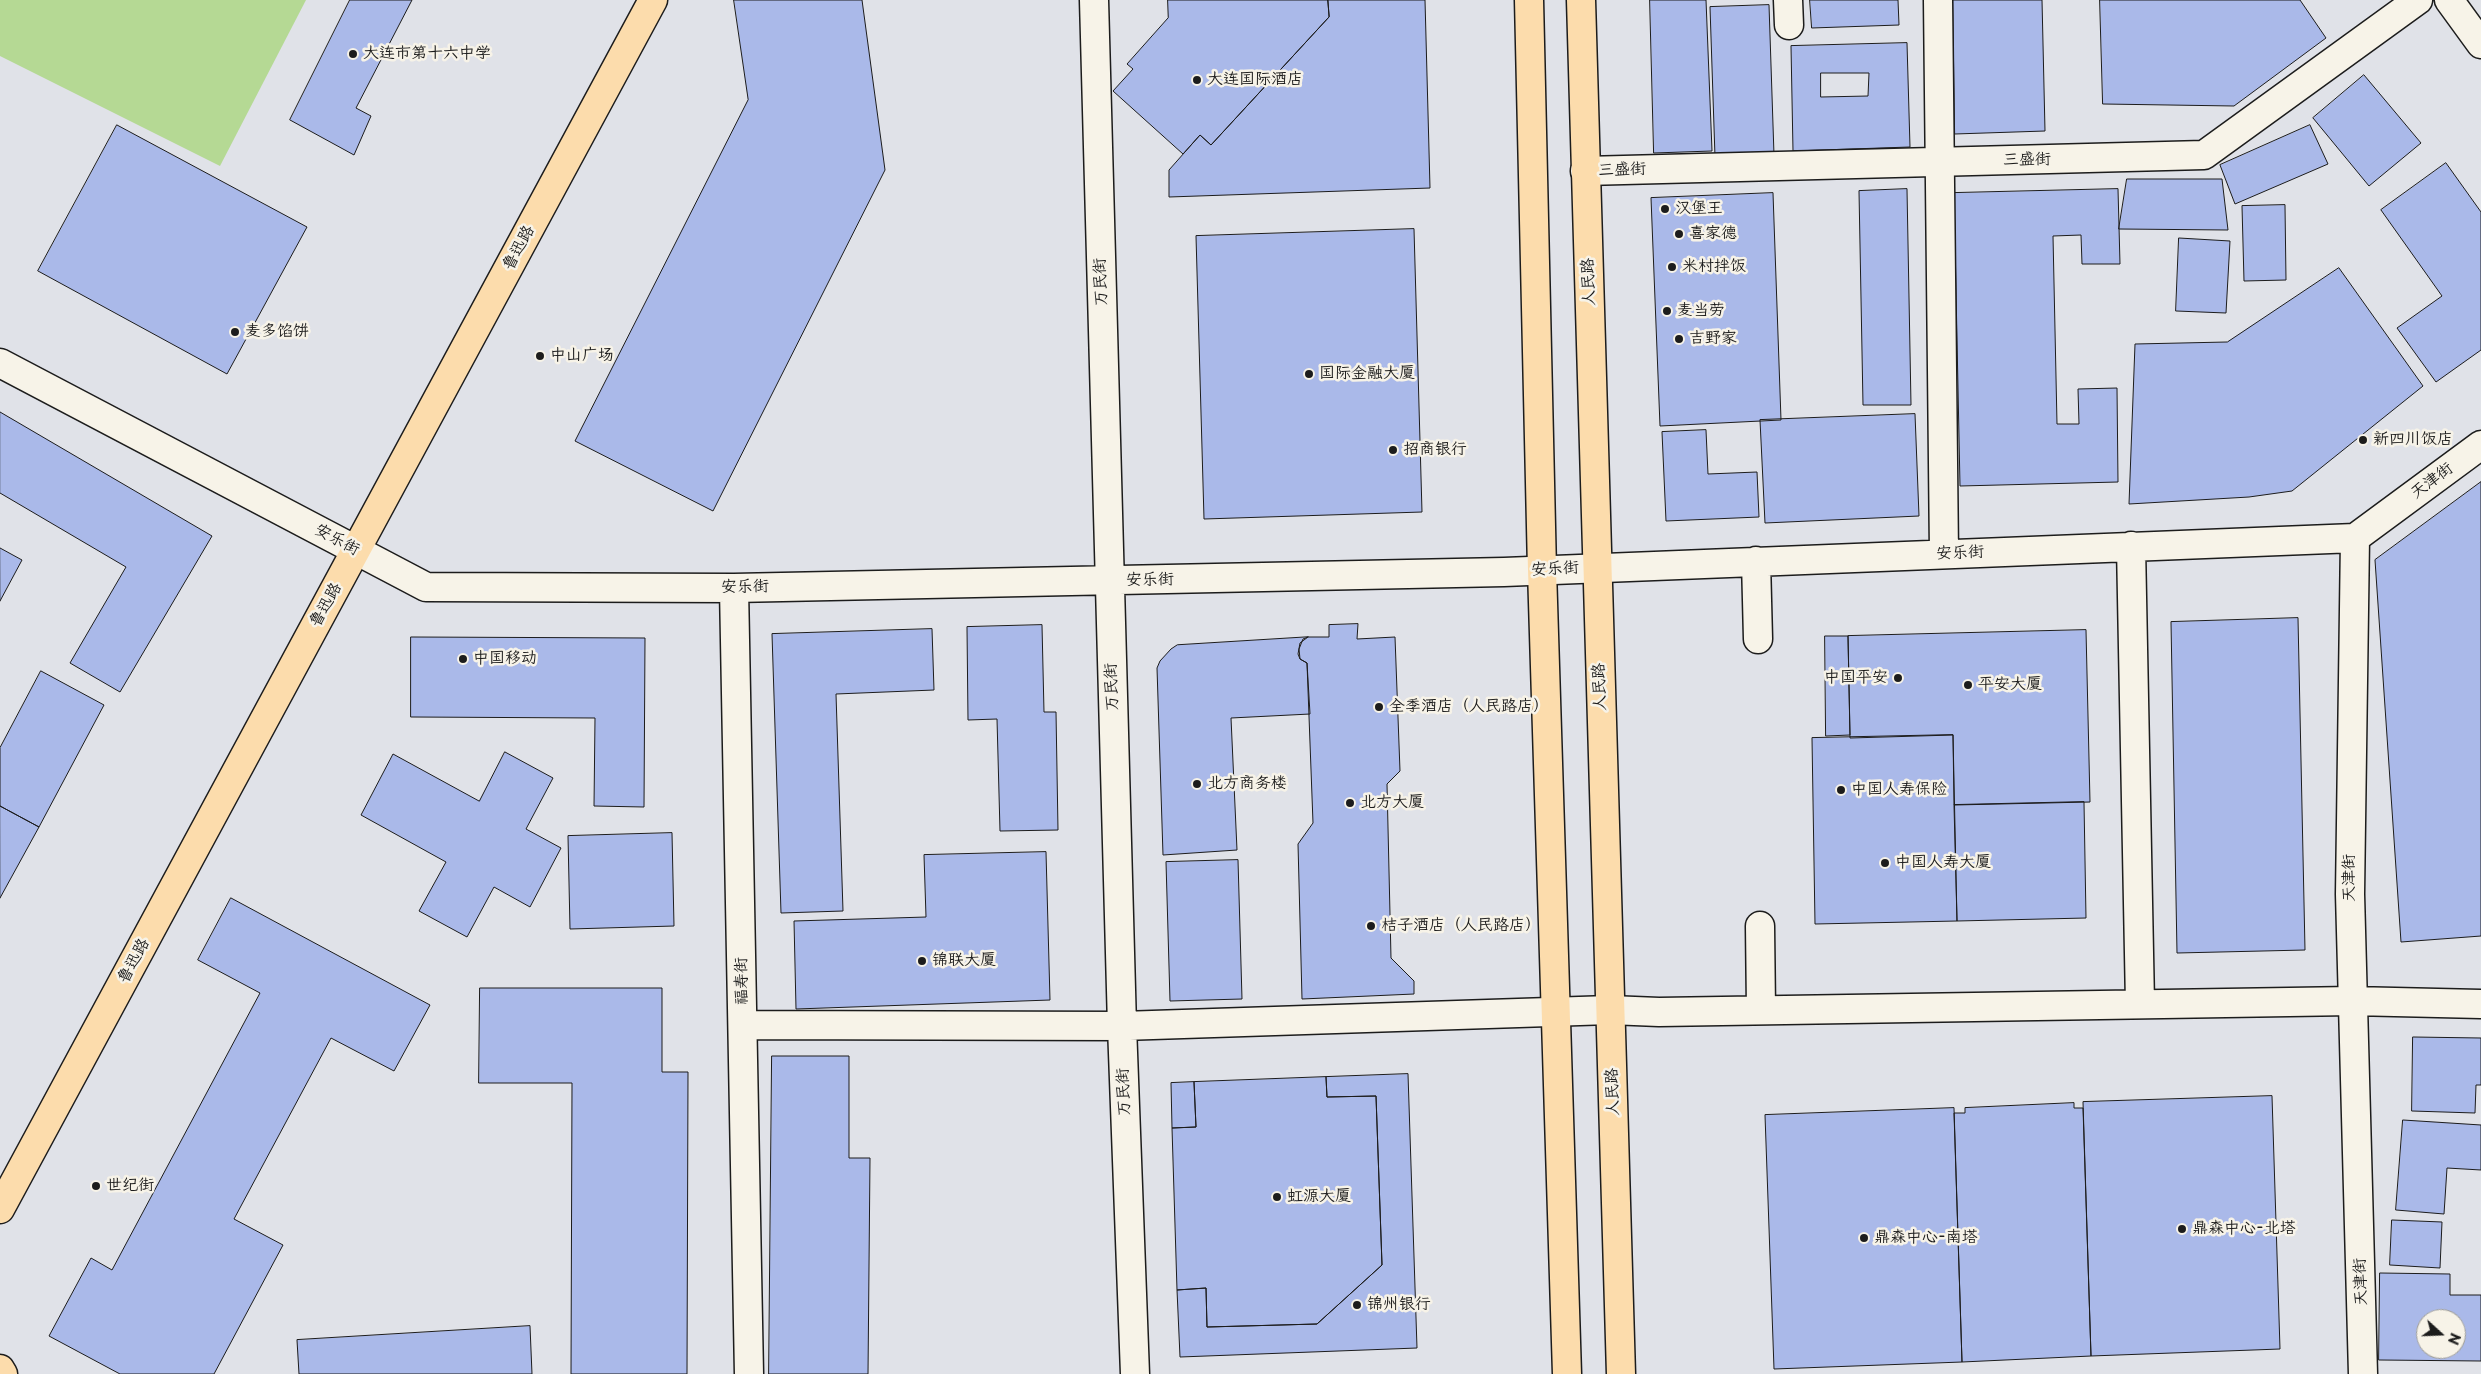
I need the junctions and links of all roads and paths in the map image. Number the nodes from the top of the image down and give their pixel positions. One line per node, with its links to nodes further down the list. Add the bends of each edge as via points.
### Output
1 (653, 0): 15 (main road, 鲁迅路)
2 (1094, 0): 20 (street, 万民街)
3 (1529, 0): 19 (main road)
4 (1582, 0): 10 (main road, 人民路)
5 (1938, 0): 9 (street)
6 (2418, 0): 9 (street, 三盛街, via 2204,155)
7 (2449, 0): 8 (street)
8 (2481, 44)
9 (1939, 162): 10 (street, 三盛街); 16 (street)
10 (1585, 171): 18 (main road, 人民路)
11 (0, 363): 15 (street, 安乐街)
12 (2481, 444): 13 (street, 天津街)
13 (2355, 538): 14 (street, 安乐街); 24 (street, 天津街, via 2350,894)
14 (2131, 546): 16 (street, 安乐街); 25 (street)
15 (356, 550): 21 (street, 安乐街, via 426,587); 32 (main road, 鲁迅路)
16 (1944, 554): 17 (street, 安乐街)
17 (1756, 562): 18 (street, 安乐街); 22 (street)
18 (1597, 568): 19 (street, 安乐街); 27 (main road, 人民路)
19 (1542, 570): 20 (street, 安乐街); 29 (main road)
20 (1109, 581): 21 (street, 安乐街); 31 (street, 万民街)
21 (734, 588): 30 (street, 福寿街)
22 (1758, 639)
23 (1760, 926): 28 (street)
24 (2352, 1001): 25 (street); 26 (street); 39 (street, 天津街)
25 (2140, 1004): 28 (street)
26 (2481, 1004)
27 (1610, 1010): 28 (street); 29 (street); 38 (main road, 人民路)
28 (1761, 1010)
29 (1556, 1012): 31 (street); 37 (main road)
30 (743, 1025): 31 (street); 35 (street, 福寿街)
31 (1122, 1026): 36 (street, 万民街)
32 (0, 1209)
33 (0, 1369): 34 (main road)
34 (3, 1374)
35 (749, 1374)
36 (1135, 1374)
37 (1567, 1374)
38 (1621, 1374)
39 (2363, 1374)

